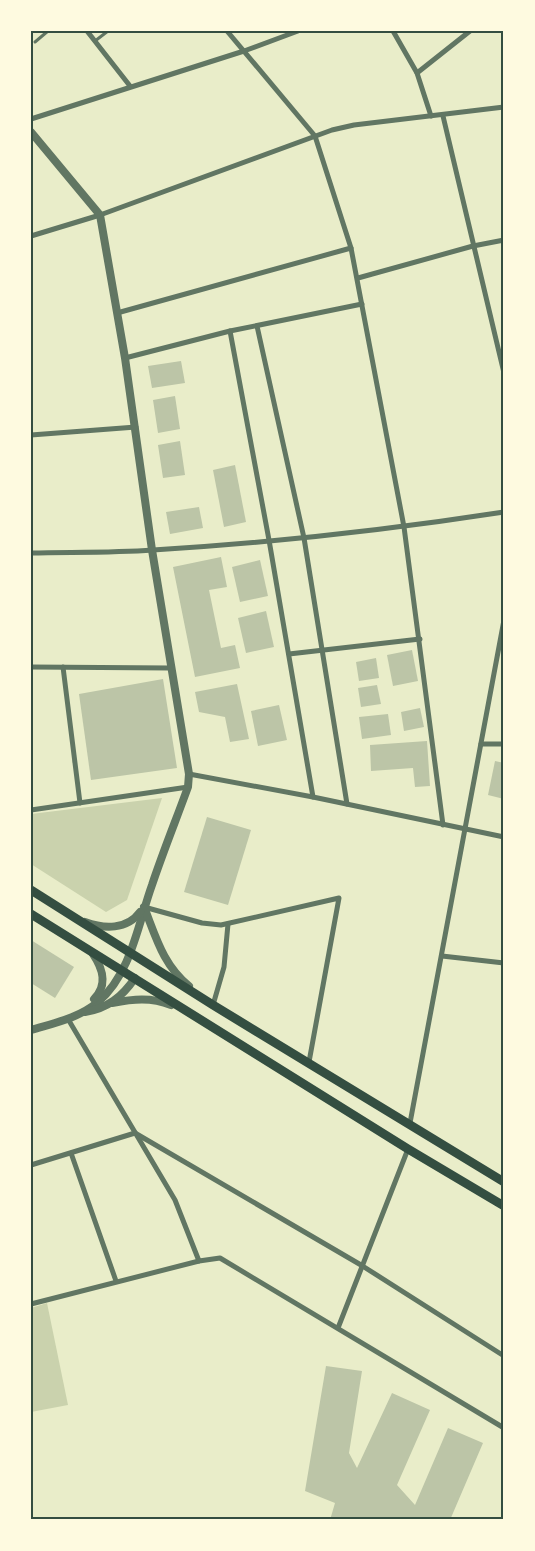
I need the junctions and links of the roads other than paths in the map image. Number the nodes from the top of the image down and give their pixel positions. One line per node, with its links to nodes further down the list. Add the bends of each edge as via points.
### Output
1 (48, 31): 9 (lane)
2 (87, 31): 8 (street)
3 (108, 31): 8 (lane)
4 (228, 31): 10 (street)
5 (298, 31): 10 (street)
6 (393, 31): 11 (street)
7 (470, 31): 11 (street)
8 (95, 41): 12 (street)
9 (35, 42)
10 (244, 51): 12 (street); 18 (street)
11 (417, 73): 14 (street)
12 (130, 86): 16 (street)
13 (504, 107): 15 (street)
14 (431, 116): 15 (street); 18 (street, via 354,125)
15 (443, 116): 22 (street)
16 (31, 119)
17 (31, 132): 19 (street)
18 (315, 136): 19 (street); 23 (street)
19 (100, 215): 20 (street); 26 (street)
20 (31, 236)
21 (504, 240): 22 (street)
22 (473, 246): 24 (street); 29 (street)
23 (351, 248): 24 (street); 26 (street)
24 (358, 278): 25 (street)
25 (362, 304): 27 (street); 35 (street)
26 (118, 313): 30 (street)
27 (257, 326): 28 (street); 36 (street)
28 (230, 332): 30 (street); 37 (street)
29 (502, 356): 31 (street)
30 (125, 358): 32 (street)
31 (504, 373)
32 (136, 427): 33 (street); 38 (street)
33 (31, 435)
34 (504, 512): 35 (street)
35 (404, 527): 36 (street); 42 (street)
36 (304, 538): 37 (street); 43 (street)
37 (269, 540): 38 (street); 44 (street)
38 (152, 550): 39 (street); 47 (street)
39 (31, 553)
40 (504, 620): 41 (street)
41 (503, 630): 48 (street)
42 (420, 639): 43 (street); 56 (street)
43 (322, 650): 44 (street); 54 (street)
44 (289, 654): 52 (street)
45 (31, 667): 46 (street)
46 (64, 667): 47 (street); 53 (street)
47 (170, 668): 50 (street)
48 (482, 744): 49 (street); 57 (street)
49 (504, 744)
50 (188, 774): 51 (street); 52 (street)
51 (188, 787): 53 (street); 60 (street)
52 (313, 797): 54 (street)
53 (80, 803): 55 (street)
54 (347, 804): 56 (street)
55 (31, 810)
56 (443, 825): 57 (street)
57 (466, 829): 58 (street); 66 (street)
58 (504, 837)
59 (31, 890): 62 (main road)
60 (144, 907): 62 (street, via 134,921 123,925 94,925); 63 (street, via 208,925); 65 (street); 71 (street, via 163,958 172,972)
61 (31, 914): 64 (main road)
62 (72, 917): 65 (main road)
63 (228, 924): 71 (street, via 224,967); 76 (street, via 339,898)
64 (89, 949): 68 (main road); 73 (street, via 102,972 104,983 100,993)
65 (130, 953): 68 (street); 71 (main road)
66 (442, 956): 67 (street); 77 (street)
67 (504, 963)
68 (122, 970): 69 (main road); 73 (street, via 98,1002)
69 (134, 978): 70 (street, via 126,991); 72 (main road)
70 (112, 1003): 72 (street, via 145,998); 73 (street)
71 (213, 1005): 76 (main road)
72 (188, 1011): 79 (main road)
73 (81, 1013): 74 (street)
74 (68, 1019): 75 (street); 78 (street)
75 (31, 1030)
76 (309, 1062): 77 (main road)
77 (410, 1123): 82 (main road)
78 (135, 1133): 80 (street); 84 (street, via 175,1200); 85 (street)
79 (408, 1149): 83 (main road); 85 (street)
80 (71, 1153): 81 (street); 86 (street)
81 (31, 1165)
82 (504, 1182)
83 (504, 1206)
84 (199, 1261): 86 (street); 88 (street, via 220,1258)
85 (361, 1265): 88 (street); 89 (street)
86 (116, 1281): 87 (street)
87 (31, 1304)
88 (338, 1328): 90 (street)
89 (504, 1356)
90 (504, 1428)

